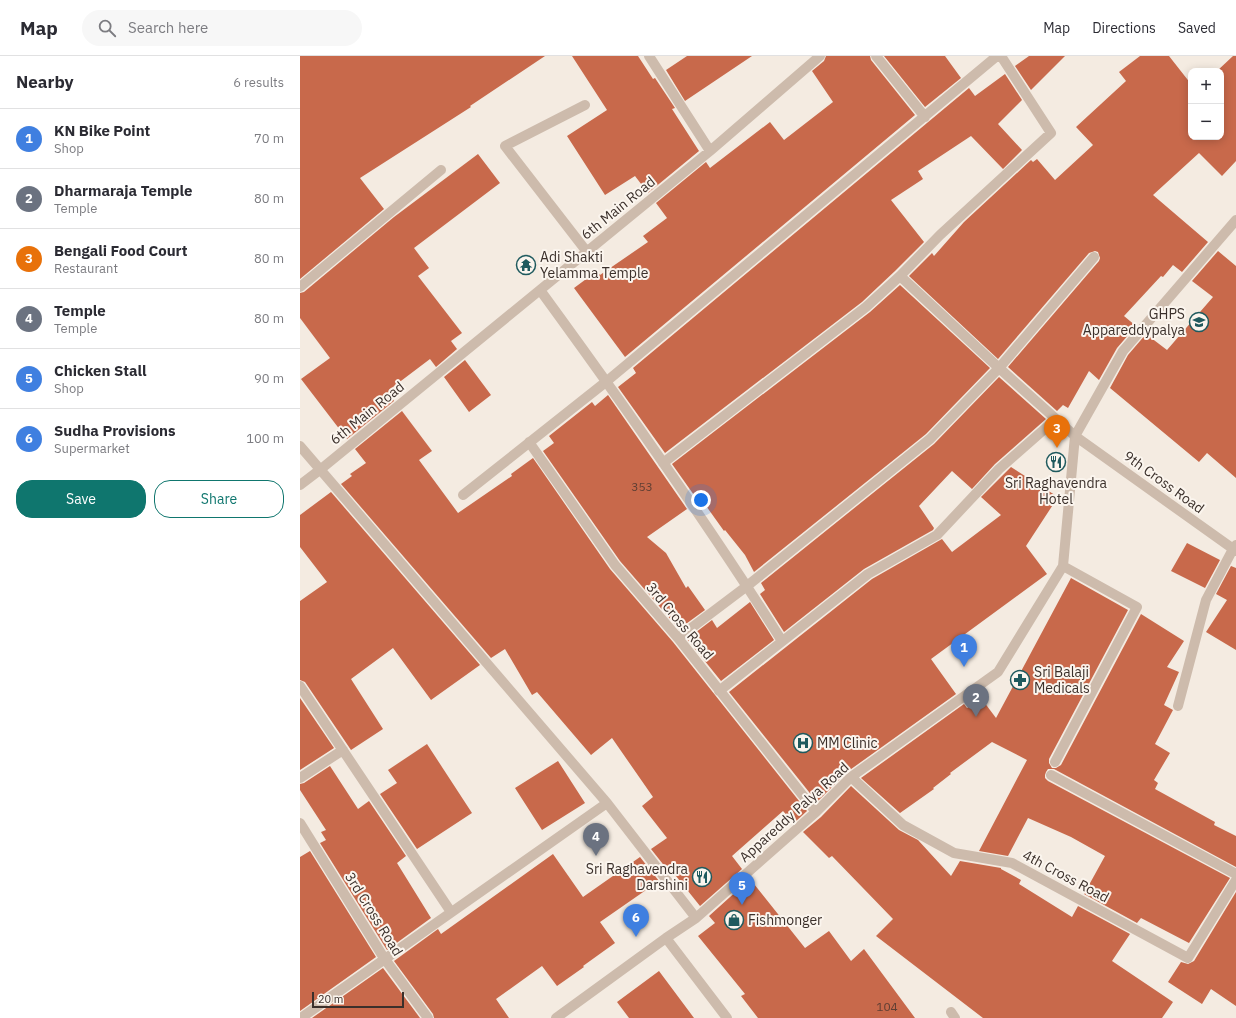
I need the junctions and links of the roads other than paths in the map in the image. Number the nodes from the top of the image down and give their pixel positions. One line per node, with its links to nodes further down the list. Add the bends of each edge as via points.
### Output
1 (649, 56): 8 (street)
2 (820, 56): 8 (street, 6th Main Road)
3 (876, 56): 7 (street)
4 (997, 56): 7 (street)
5 (1001, 56): 13 (street, via 1051,133 940,235)
6 (586, 105): 11 (street, via 505,146)
7 (925, 117): 17 (street)
8 (710, 151): 11 (street, 6th Main Road)
9 (441, 170): 14 (street)
10 (1236, 220): 19 (street, Appareddy Palya Road, via 1123,351)
11 (587, 252): 15 (street, 6th Main Road)
12 (1094, 257): 16 (street)
13 (900, 276): 16 (street, 9th Cross Road); 22 (street, via 866,307)
14 (300, 287)
15 (540, 290): 17 (street); 23 (street, 6th Main Road)
16 (999, 368): 18 (street, 9th Cross Road); 28 (street, via 930,439)
17 (607, 381): 20 (street); 22 (street)
18 (1056, 419): 19 (street, 9th Cross Road); 30 (street, via 999,469 937,535 868,574)
19 (1075, 436): 26 (street, 9th Cross Road); 27 (street, Appareddy Palya Road)
20 (529, 442): 25 (street); 29 (street, 3rd Cross Road, via 615,565)
21 (300, 446): 23 (street)
22 (663, 463): 28 (street)
23 (321, 469): 24 (street, 6th Main Road); 39 (street)
24 (300, 485)
25 (463, 495)
26 (1235, 548): 33 (street, via 1206,600)
27 (1063, 566): 35 (street, via 1137,607); 37 (street, Appareddy Palya Road, via 998,672)
28 (747, 586): 29 (street); 30 (street)
29 (678, 638): 32 (street, 3rd Cross Road)
30 (782, 641): 32 (street)
31 (300, 686): 34 (street)
32 (720, 691): 40 (street, 3rd Cross Road)
33 (1178, 706)
34 (343, 750): 38 (street); 44 (street)
35 (1055, 762)
36 (1051, 775): 42 (street)
37 (851, 777): 40 (street, Appareddy Palya Road); 43 (street, 4th Cross Road, via 903,825 954,853 1012,863 1188,958)
38 (300, 778)
39 (607, 803): 44 (street); 45 (street)
40 (816, 812): 45 (street, Appareddy Palya Road)
41 (300, 823): 47 (street, 3rd Cross Road)
42 (1236, 874)
43 (1236, 880)
44 (451, 912): 47 (street)
45 (696, 918): 46 (street, Appareddy Palya Road)
46 (666, 938): 50 (street, Appareddy Palya Road); 51 (street)
47 (384, 958): 48 (street); 49 (street, 3rd Cross Road)
48 (301, 1018)
49 (428, 1018)
50 (556, 1018)
51 (728, 1018)

